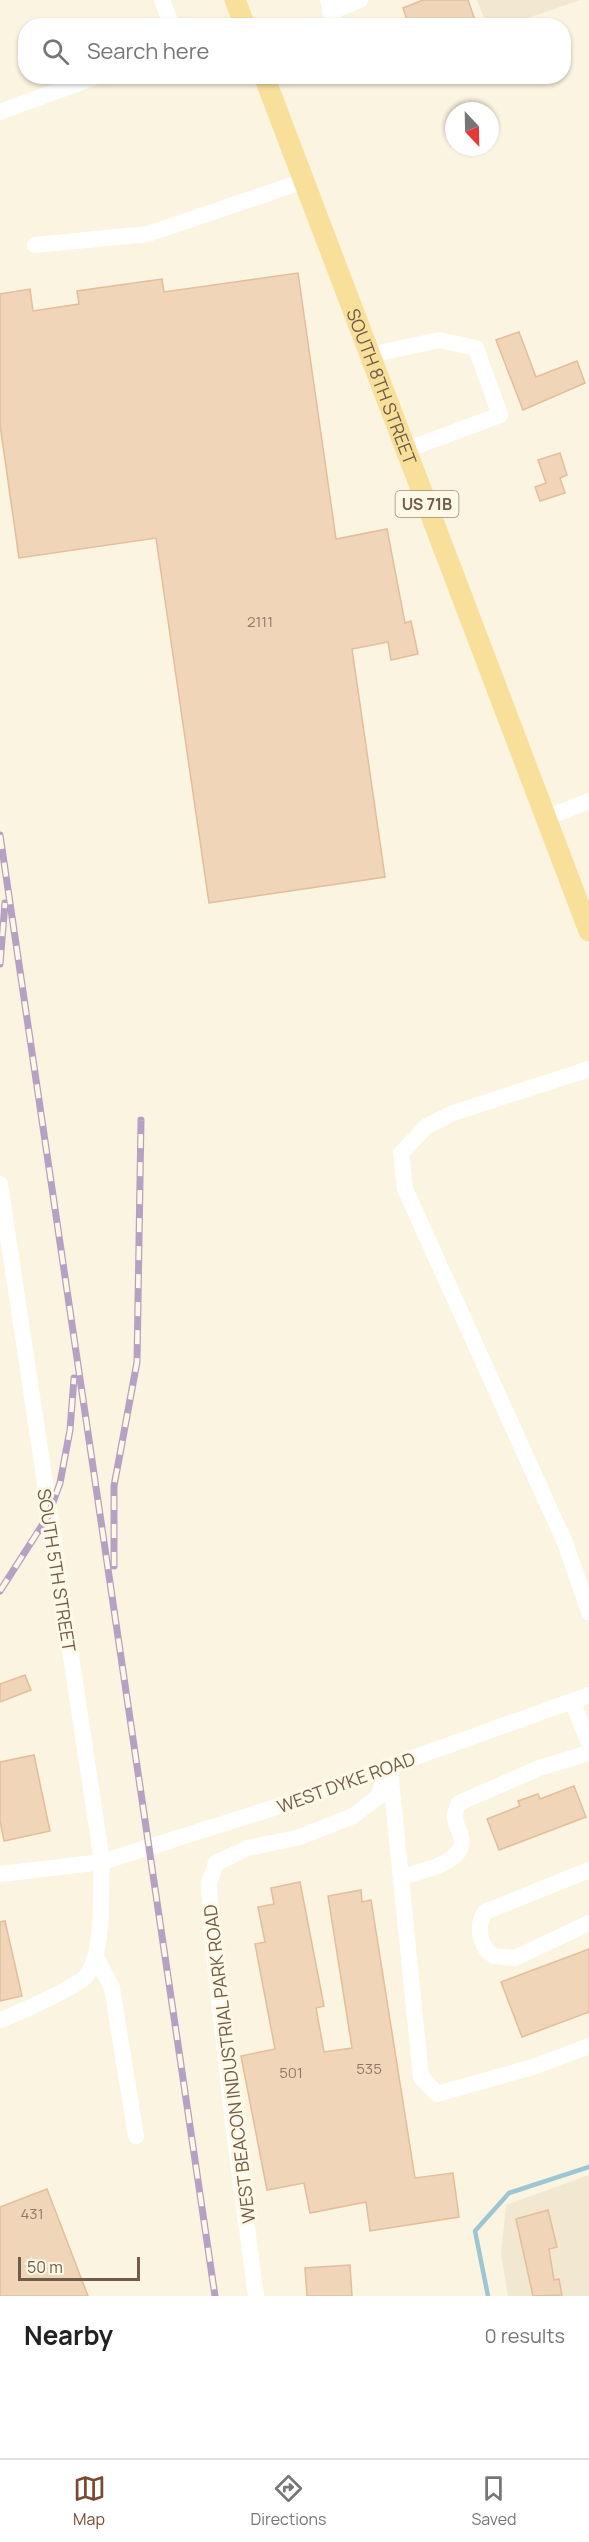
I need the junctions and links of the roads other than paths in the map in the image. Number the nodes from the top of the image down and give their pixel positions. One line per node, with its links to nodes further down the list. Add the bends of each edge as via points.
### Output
1 (162, 0): 5 (street)
2 (235, 0): 6 (main road)
3 (360, 0): 4 (street)
4 (331, 12)
5 (169, 18)
6 (242, 18)
7 (77, 84): 9 (street)
8 (267, 84): 10 (main road, SOUTH 8TH STREET / US 71B)
9 (0, 112)
10 (304, 181): 11 (street, via 148,234); 12 (main road, SOUTH 8TH STREET / US 71B)
11 (35, 245)
12 (370, 355): 13 (main road, SOUTH 8TH STREET / US 71B); 13 (street, via 439,340 476,348 500,415)
13 (406, 450): 15 (main road, SOUTH 8TH STREET / US 71B)
14 (589, 801): 15 (street)
15 (546, 818): 16 (main road, SOUTH 8TH STREET / US 71B)
16 (589, 931)
17 (589, 1069): 19 (street, via 453,1113 428,1126 401,1153 405,1189 566,1545)
18 (0, 1187): 25 (street, SOUTH 5TH STREET)
19 (589, 1612)
20 (589, 1695): 21 (street, WEST DYKE ROAD)
21 (572, 1701): 22 (street); 24 (street, WEST DYKE ROAD)
22 (589, 1743)
23 (589, 1753): 28 (street, via 539,1768 459,1803 454,1821 462,1836 461,1848 453,1860)
24 (389, 1766): 25 (street, WEST DYKE ROAD, via 273,1808); 28 (street); 34 (street, WEST BEACON INDUSTRIAL PARK ROAD, via 378,1797 353,1816 300,1838 248,1848 216,1863 209,1883 219,2009)
25 (102, 1862): 27 (street, WEST DYKE ROAD); 30 (street, SOUTH 5TH STREET)
26 (589, 1870): 29 (street, via 485,1912 480,1920 481,1939 494,1956 515,1958)
27 (0, 1874)
28 (400, 1877): 32 (street, via 421,2078 437,2094)
29 (589, 1923)
30 (96, 1957): 31 (street, via 85,1977); 33 (street, via 112,1988)
31 (0, 2020)
32 (589, 2046)
33 (136, 2136)
34 (256, 2296)

